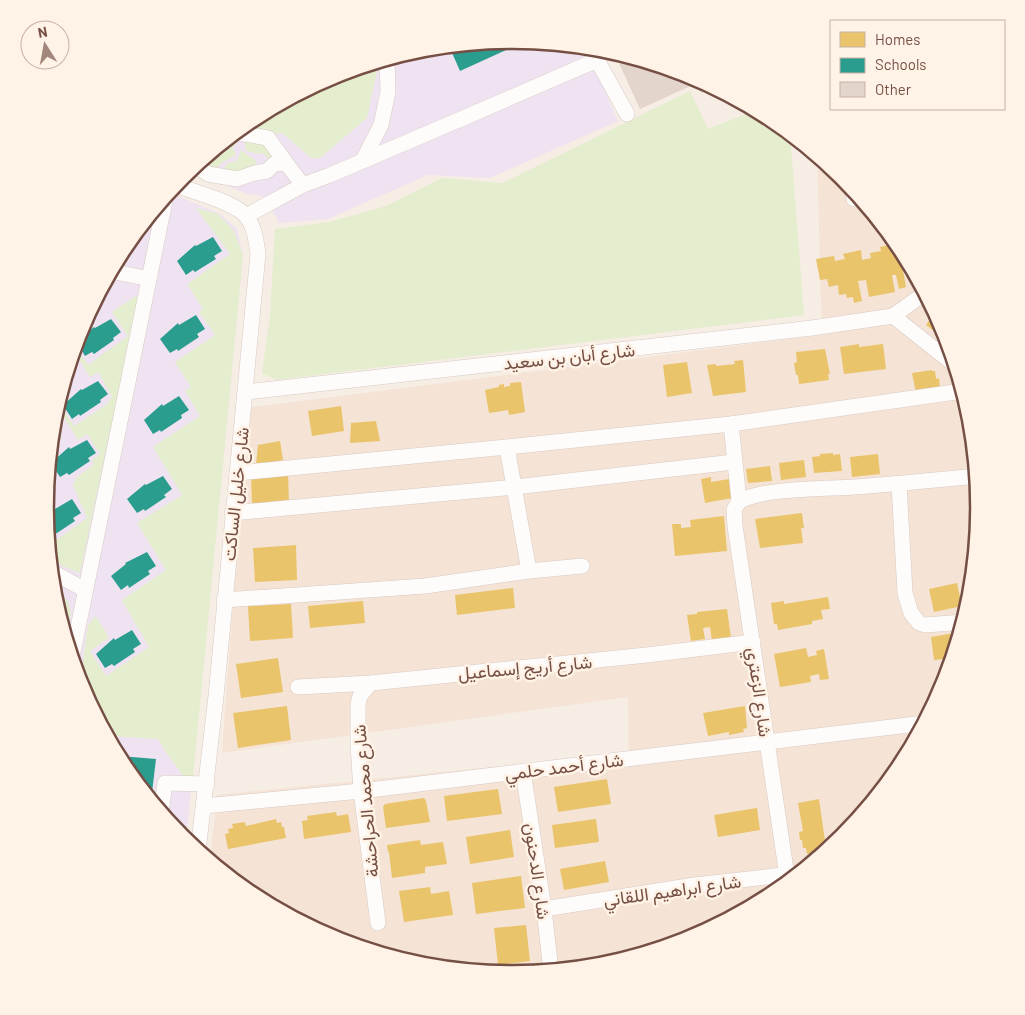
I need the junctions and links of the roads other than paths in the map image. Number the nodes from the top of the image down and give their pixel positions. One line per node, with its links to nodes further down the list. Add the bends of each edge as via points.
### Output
1 (590, 56): 6 (street, via 540,86)
2 (596, 57): 4 (street)
3 (387, 66): 6 (street, via 388,92 381,124)
4 (627, 114)
5 (246, 134): 7 (street, via 268,138)
6 (363, 160): 9 (street)
7 (286, 163): 8 (street, via 274,164 267,171 237,179 208,174); 9 (street)
8 (202, 170)
9 (302, 185): 12 (street)
10 (184, 188): 12 (street, via 234,206)
11 (163, 211): 14 (street)
12 (246, 216): 18 (street, شارع خليل الساكت, via 255,234 258,254)
13 (118, 273): 14 (street)
14 (149, 279): 32 (street)
15 (920, 297): 16 (street)
16 (893, 316): 17 (street); 18 (street, شارع أبان بن سعيد, via 745,336)
17 (946, 358)
18 (246, 392): 23 (street, شارع خليل الساكت)
19 (957, 392): 20 (street)
20 (731, 424): 21 (street); 22 (street, شارع الزعتري)
21 (507, 447): 23 (street); 26 (street)
22 (734, 462): 26 (street); 27 (street, شارع الزعتري)
23 (237, 472): 28 (street, شارع خليل الساكت)
24 (970, 477): 25 (street)
25 (899, 484): 27 (street, via 775,493 747,497); 34 (street, via 905,593 911,613 919,623 926,625)
26 (515, 487): 28 (street); 30 (street)
27 (739, 502): 35 (street, شارع الزعتري, via 734,510 735,526)
28 (232, 512): 33 (street, شارع خليل الساكت)
29 (582, 566): 30 (street)
30 (529, 571): 33 (street, via 424,586)
31 (59, 576): 32 (street)
32 (85, 590): 36 (street)
33 (224, 600): 42 (street, شارع خليل الساكت)
34 (957, 623)
35 (753, 642): 37 (street, شارع أريج إسماعيل); 40 (street, شارع الزعتري)
36 (75, 644)
37 (371, 683): 38 (street, شارع أريج إسماعيل); 43 (street, شارع محمد الحراحشة, via 360,696 358,705)
38 (298, 687)
39 (917, 724): 40 (street, شارع أحمد حلمي)
40 (767, 741): 41 (street, شارع أحمد حلمي); 47 (street, شارع الزعتري)
41 (523, 771): 43 (street, شارع أحمد حلمي); 49 (street, شارع الدحنون)
42 (207, 784): 44 (street, via 165,783); 45 (street, شارع خليل الساكت)
43 (361, 791): 45 (street, شارع أحمد حلمي); 50 (street, شارع محمد الحراحشة)
44 (162, 803)
45 (204, 806): 46 (street, شارع خليل الساكت)
46 (199, 842)
47 (791, 872)
48 (783, 878): 49 (street, شارع ابراهيم اللقاني, via 696,885)
49 (544, 909): 51 (street, شارع الدحنون)
50 (378, 924)
51 (550, 964)

